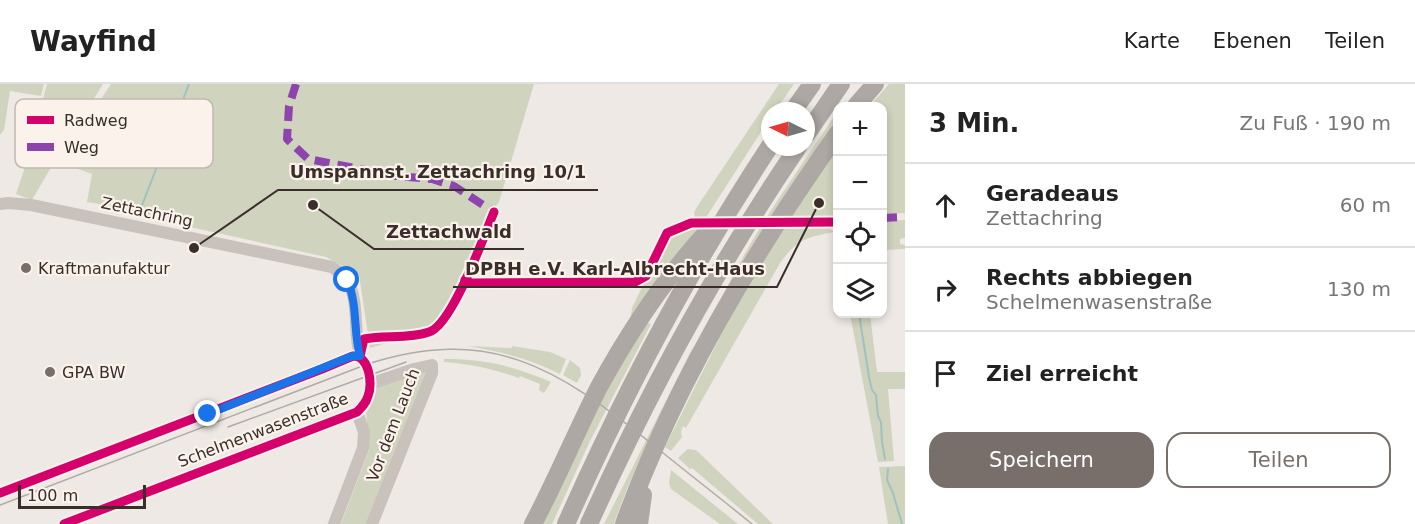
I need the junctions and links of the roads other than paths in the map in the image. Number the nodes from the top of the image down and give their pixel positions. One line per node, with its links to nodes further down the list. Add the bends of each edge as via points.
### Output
1 (812, 84): 4 (highway)
2 (841, 84): 6 (highway)
3 (875, 84): 5 (highway)
4 (800, 102)
5 (859, 102)
6 (815, 122)
7 (833, 138): 15 (highway, via 720,320)
8 (764, 156): 11 (highway)
9 (792, 156): 22 (highway, via 688,324)
10 (0, 204): 12 (street, Zettachring, via 31,206 333,267 350,286)
11 (726, 214): 20 (highway, via 695,246 629,337 598,389); 21 (highway, via 636,377)
12 (360, 356): 13 (street); 16 (street)
13 (370, 384): 14 (street, Schelmenwasenstraße, via 367,400); 19 (street, Vor dem Lauch, via 432,365)
14 (357, 412): 17 (street, Schelmenwasenstraße); 18 (street, Vor dem Lauch, via 364,432 363,448)
15 (651, 458): 23 (highway); 24 (highway)
16 (0, 493)
17 (64, 524)
18 (334, 524)
19 (372, 524)
20 (535, 524)
21 (566, 524)
22 (589, 524)
23 (624, 524)
24 (639, 524)

